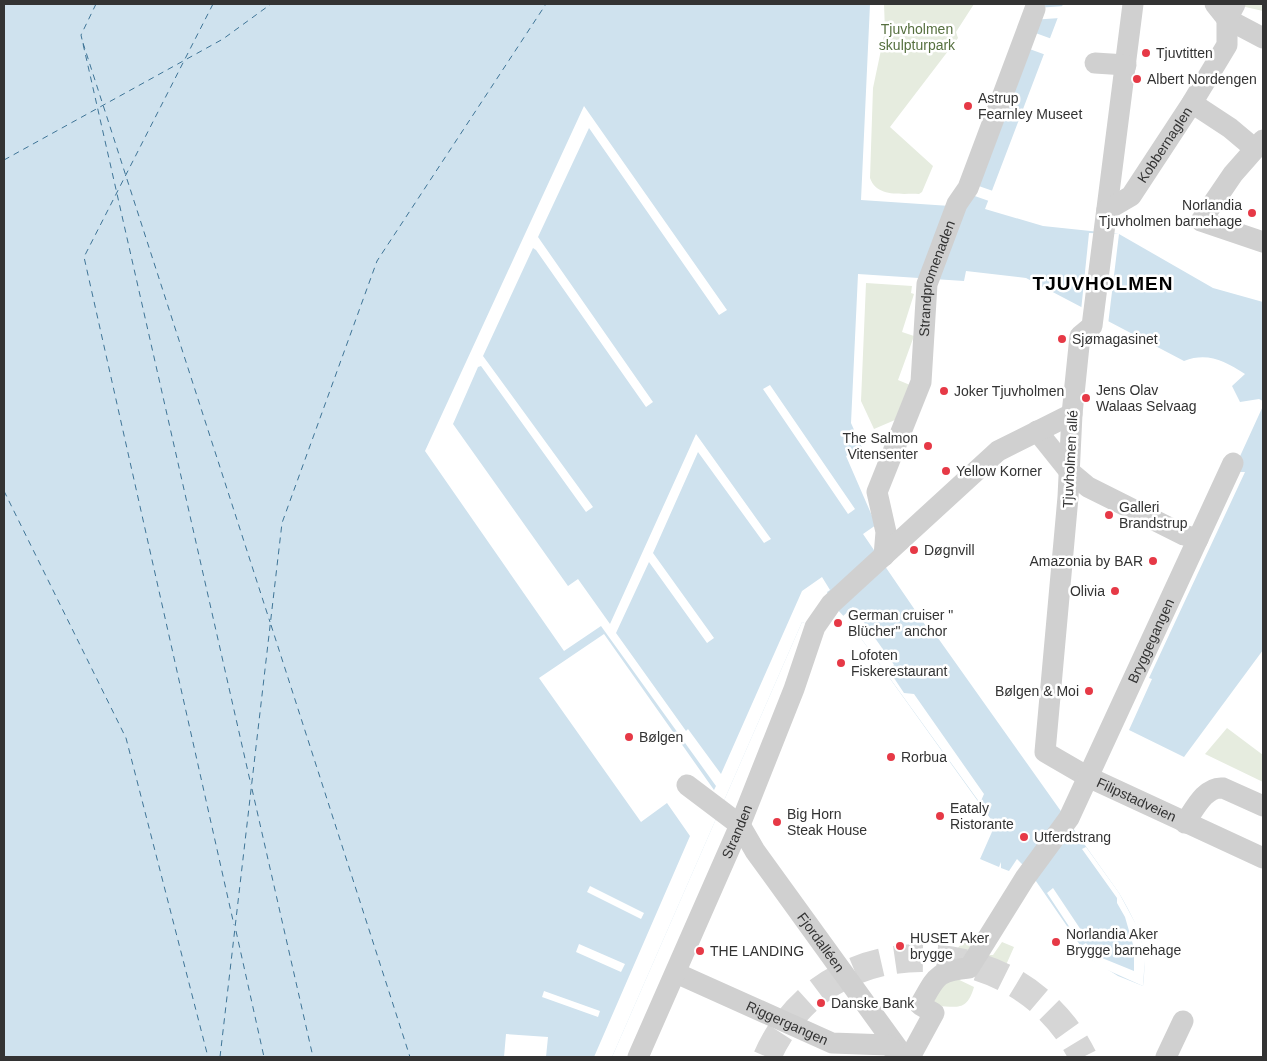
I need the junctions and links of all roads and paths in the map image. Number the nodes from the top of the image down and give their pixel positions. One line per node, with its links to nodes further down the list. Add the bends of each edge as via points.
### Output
1 (1133, 4): 6 (street, Tjuvholmen allé)
2 (1226, 9): 4 (street); 7 (street, Kobbernaglen, via 1227,44)
3 (1035, 10): 16 (street, Strandpromenaden, via 928,284 921,382 877,492 886,532)
4 (1263, 38)
5 (1095, 64): 6 (street)
6 (1126, 65): 9 (street, Tjuvholmen allé)
7 (1194, 99): 8 (street, via 1230,128); 9 (street, Kobbernaglen, via 1131,196)
8 (1259, 144): 10 (street, via 1233,174 1201,221)
9 (1107, 210): 11 (street, Tjuvholmen allé, via 1092,326 1080,336)
10 (1263, 242)
11 (1072, 414): 12 (street, Stranden); 14 (street, Tjuvholmen allé)
12 (1037, 431): 14 (street); 16 (street, Stranden, via 998,451)
13 (1233, 463): 15 (street, Bryggegangen)
14 (1069, 471): 15 (street, via 1088,487); 17 (street, Tjuvholmen allé, via 1045,752)
15 (1198, 539): 17 (street, Bryggegangen)
16 (884, 556): 21 (street, Stranden, via 831,604 815,627)
17 (1088, 777): 20 (street, Filipstadveien); 27 (street, Bryggegangen, via 1067,820 1029,872 969,968 949,970 937,977 920,1006 934,1014)
18 (688, 784): 21 (street)
19 (1263, 806): 20 (street, Filipstadveien, via 1216,787 1208,791)
20 (1185, 823): 22 (street, Filipstadveien)
21 (740, 825): 23 (street, Stranden); 26 (street, Fjordalléen, via 755,851)
22 (1263, 858)
23 (676, 973): 25 (street, Stranden); 26 (street, Riggergangen, via 832,1043 888,1045)
24 (1183, 1021): 28 (street)
25 (638, 1057)
26 (903, 1057)
27 (910, 1057)
28 (1166, 1057)

